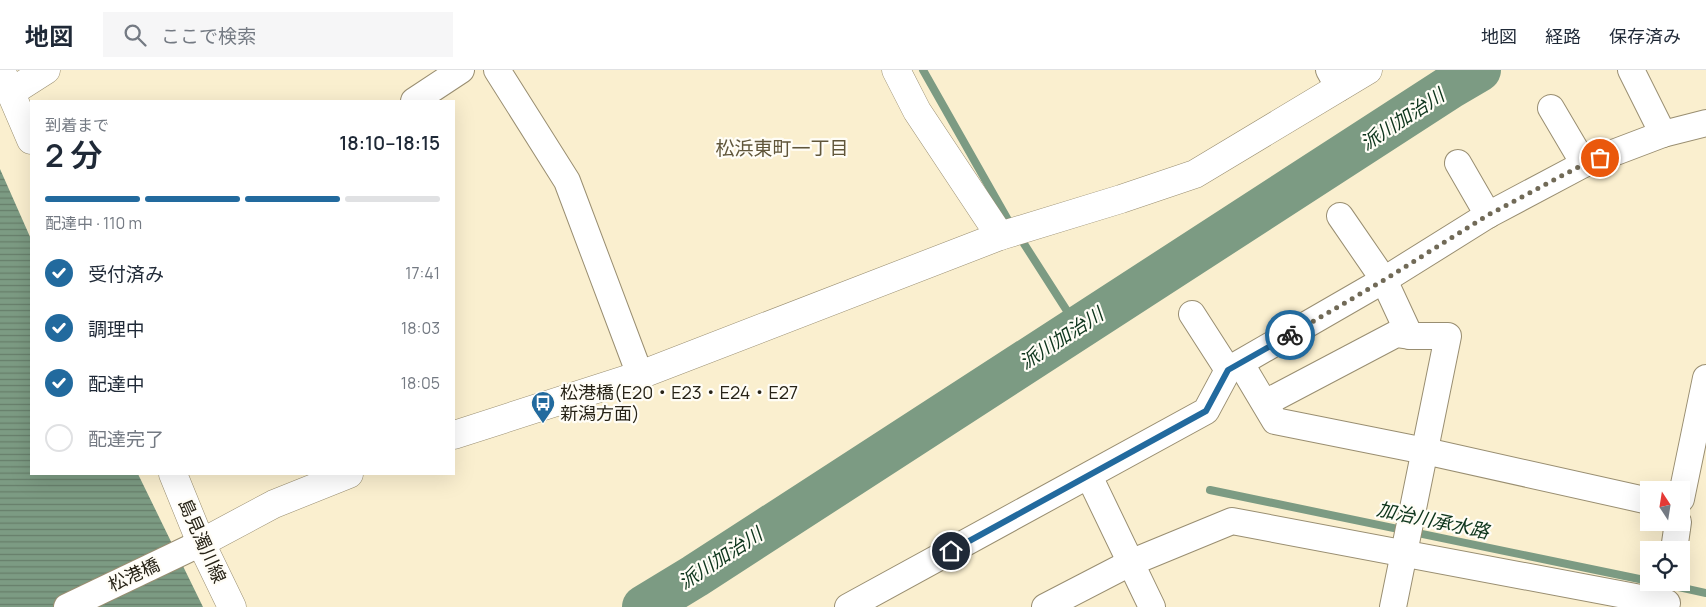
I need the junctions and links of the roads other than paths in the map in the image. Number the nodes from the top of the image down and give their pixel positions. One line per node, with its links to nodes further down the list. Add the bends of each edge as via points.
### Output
1 (46, 70): 8 (street)
2 (462, 70): 9 (street)
3 (497, 70): 23 (street, via 567,181)
4 (896, 70): 18 (street, via 917,111)
5 (1368, 70): 7 (street)
6 (1631, 70): 12 (street)
7 (1334, 79): 18 (street, via 1195,174)
8 (6, 81): 13 (street)
9 (416, 100)
10 (1551, 108): 15 (street)
11 (1706, 124): 12 (street)
12 (1663, 134): 15 (street)
13 (30, 138)
14 (1458, 163): 16 (street)
15 (1584, 164): 16 (street)
16 (1488, 215): 19 (street)
17 (1340, 216): 19 (street)
18 (1000, 236): 23 (street)
19 (1384, 280): 21 (street); 22 (street)
20 (1192, 314): 22 (street)
21 (1410, 336): 25 (street, via 1396,334); 27 (street, via 1448,336)
22 (1234, 367): 25 (street); 30 (street, via 1206,411)
23 (640, 375): 26 (street)
24 (1706, 378): 31 (street)
25 (1265, 403): 27 (street, via 1275,420)
26 (455, 435)
27 (1425, 451): 32 (street); 34 (street)
28 (173, 475): 33 (street, 島見濁川線)
29 (346, 475): 33 (street, via 274,504)
30 (1089, 476): 35 (street); 39 (street)
31 (1685, 481)
32 (1640, 499)
33 (201, 543): 37 (street, 松港橋); 38 (street, 島見濁川線)
34 (1404, 553): 35 (street, via 1232,521); 36 (street); 42 (street)
35 (1130, 563): 40 (street); 41 (street)
36 (1668, 598)
37 (67, 607)
38 (232, 607)
39 (848, 607)
40 (1045, 607)
41 (1152, 607)
42 (1393, 607)

